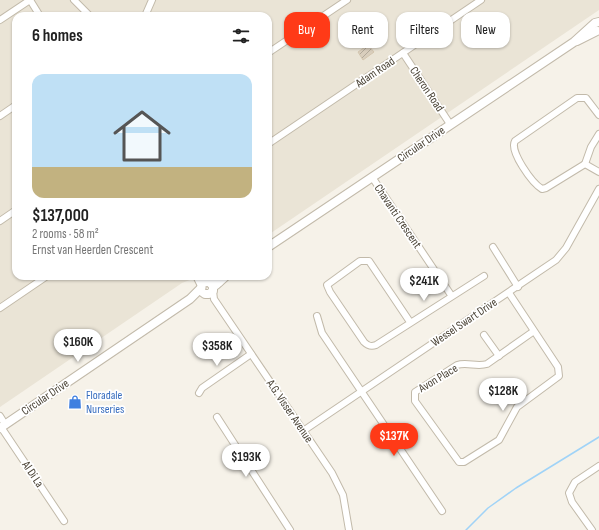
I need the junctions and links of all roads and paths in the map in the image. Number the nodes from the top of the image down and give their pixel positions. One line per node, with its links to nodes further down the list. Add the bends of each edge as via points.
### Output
1 (30, 0): 6 (street); 9 (street)
2 (74, 0): 7 (street)
3 (152, 0): 8 (street)
4 (347, 0): 11 (street)
5 (481, 0): 12 (street, Adam Road)
6 (38, 12)
7 (86, 12)
8 (148, 12)
9 (0, 20)
10 (598, 29): 16 (street, Circular Drive, via 574,42)
11 (272, 50)
12 (403, 53): 16 (street, Cheron Road); 18 (street, Adam Road)
13 (12, 108): 15 (street)
14 (599, 115): 19 (street, via 586,98 577,98 515,141 513,145 513,150 524,168 542,189)
15 (0, 116)
16 (450, 124): 21 (street, Circular Drive)
17 (599, 134): 19 (street)
18 (272, 141)
19 (585, 164): 20 (street)
20 (599, 172)
21 (372, 177): 25 (street, Circular Drive); 34 (street, Chavanti Crescent)
22 (599, 189): 31 (street, Wessel Swart Drive, via 560,256)
23 (12, 213): 24 (street)
24 (0, 221)
25 (272, 244)
26 (492, 247): 31 (street)
27 (484, 276): 34 (street)
28 (41, 280): 35 (street)
29 (200, 280): 32 (street, A.G. Visser Avenue)
30 (221, 280): 32 (street, Circular Drive)
31 (518, 287): 33 (street, Wessel Swart Drive)
32 (208, 289): 40 (street, A.G. Visser Avenue); 46 (street, Circular Drive)
33 (509, 293): 38 (street, Avon Place); 42 (street, Wessel Swart Drive)
34 (452, 295): 37 (street)
35 (0, 308)
36 (317, 316): 42 (street, via 322,333)
37 (410, 322): 37 (street, via 376,345 369,346 330,292 327,284 360,261 369,262)
38 (534, 331): 41 (street, Avon Place); 41 (street, Avon Place, via 558,367 559,376 517,407 499,440 464,462 458,462 415,401 414,393 455,366 482,365)
39 (484, 335): 41 (street)
40 (251, 354): 43 (street, via 202,388); 47 (street, A.G. Visser Avenue)
41 (499, 356)
42 (361, 392): 47 (street, Wessel Swart Drive); 49 (street)
43 (200, 393)
44 (0, 416): 46 (street, Al Di La)
45 (217, 417): 51 (street)
46 (2, 426): 50 (street, Al Di La)
47 (303, 430): 52 (street, A.G. Visser Avenue, via 338,484 347,510)
48 (599, 466): 53 (street, via 575,482 569,493 572,502)
49 (442, 511)
50 (64, 521)
51 (290, 530)
52 (349, 530)
53 (592, 530)

